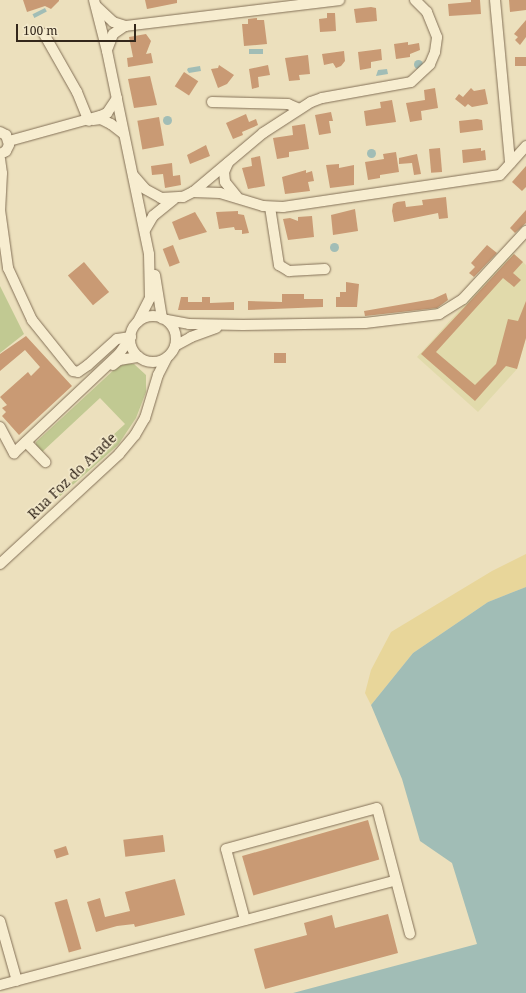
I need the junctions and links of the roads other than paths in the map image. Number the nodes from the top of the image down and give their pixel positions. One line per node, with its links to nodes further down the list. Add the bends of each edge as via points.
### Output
1 (340, 0): 5 (street)
2 (415, 0): 10 (street, via 427,12 436,37 435,52 421,75 411,82 399,85 322,98)
3 (495, 0): 19 (street)
4 (94, 2): 5 (street, via 108,18); 7 (street)
5 (124, 26): 7 (street, via 113,34)
6 (44, 34): 11 (street, via 78,92)
7 (107, 51): 8 (street)
8 (117, 98): 11 (street, via 107,113); 13 (street)
9 (212, 102): 10 (street, via 288,104)
10 (299, 109): 18 (street)
11 (89, 121): 13 (street, via 101,119); 14 (street)
12 (0, 132): 14 (street, via 6,135)
13 (124, 134): 20 (street)
14 (9, 141): 16 (street, via 8,148)
15 (526, 146): 19 (street)
16 (0, 154)
17 (0, 159): 32 (street, via 0,210 8,268 36,326 73,371 78,372 117,339)
18 (229, 161): 21 (street); 22 (street, via 224,172 225,182)
19 (510, 163): 24 (street, via 500,175)
20 (133, 175): 23 (street, via 144,190 153,195); 25 (street)
21 (193, 192): 22 (street, via 220,193); 23 (street)
22 (237, 197): 24 (street)
23 (174, 199): 25 (street, via 153,216)
24 (270, 207): 28 (street, via 279,265 289,271)
25 (145, 230): 27 (street)
26 (526, 231): 31 (street, via 463,299 439,314 365,323)
27 (149, 254): 29 (street); 30 (street, via 150,298)
28 (325, 269)
29 (164, 319): 30 (street, via 151,316); 31 (street, via 189,324); 33 (street, via 175,332)
30 (138, 322): 32 (street)
31 (244, 325): 33 (street, Rua Foz do Arade, via 207,330)
32 (131, 337): 35 (street, Rua Foz do Arade, via 133,349); 36 (street)
33 (175, 346): 34 (street, Rua Foz do Arade)
34 (167, 358): 35 (street, via 158,362); 37 (street, Rua Foz do Arade)
35 (143, 359): 36 (street, via 119,360); 37 (street, Rua Foz do Arade, via 151,373)
36 (97, 375): 39 (street)
37 (150, 400): 41 (street, Rua Foz do Arade, via 145,418 119,454)
38 (0, 427): 39 (street, via 14,453)
39 (26, 442): 40 (street)
40 (45, 462)
41 (0, 564)
42 (395, 881): 43 (street); 43 (street, via 377,808 226,848); 45 (street)
43 (245, 920): 46 (street)
44 (0, 921): 46 (street)
45 (410, 934)
46 (17, 981): 47 (street)
47 (0, 985)

